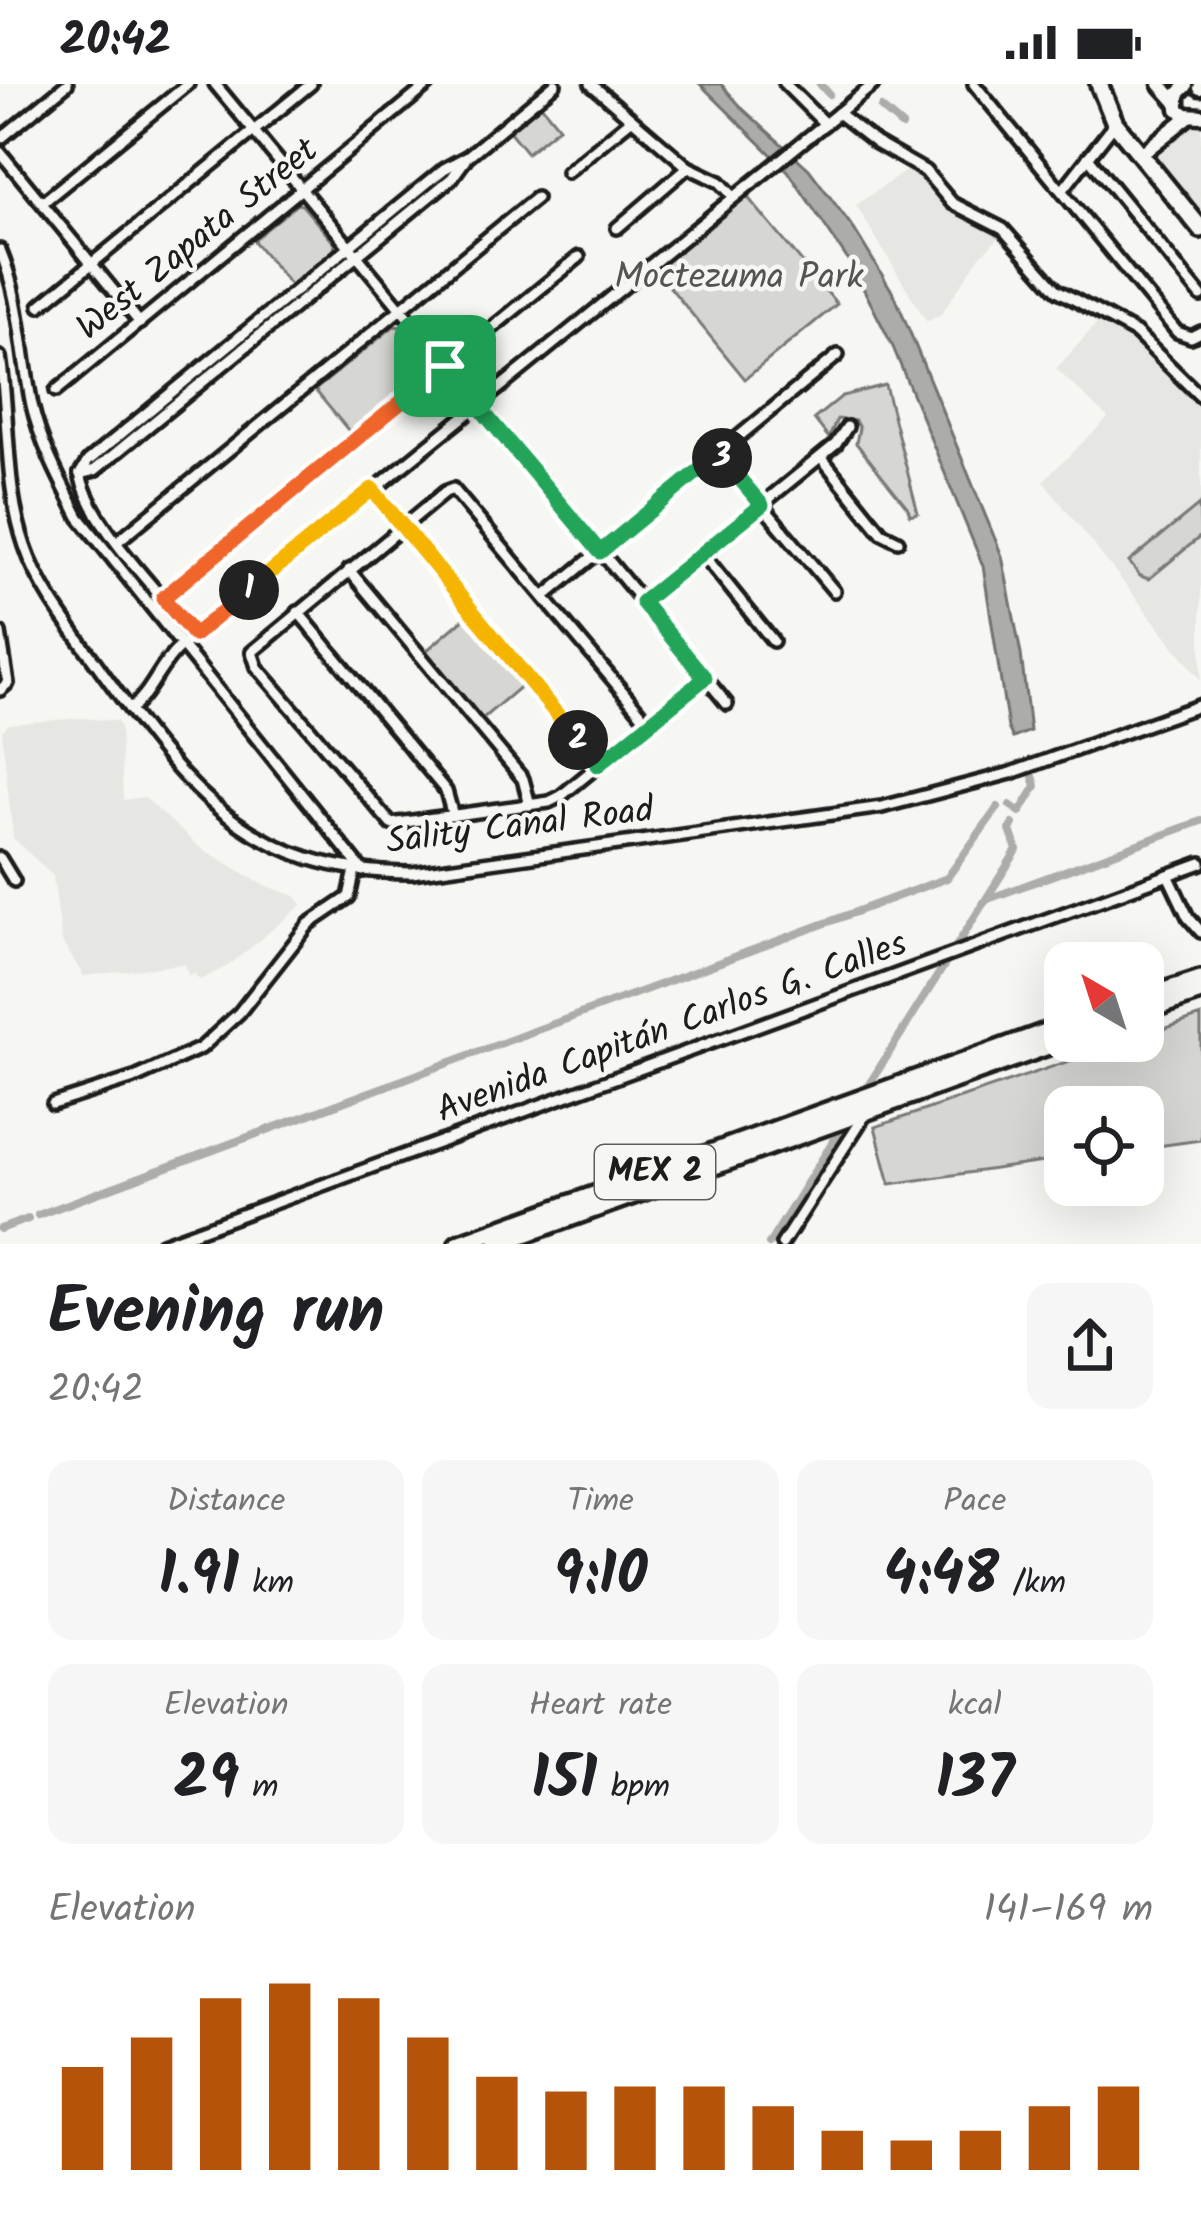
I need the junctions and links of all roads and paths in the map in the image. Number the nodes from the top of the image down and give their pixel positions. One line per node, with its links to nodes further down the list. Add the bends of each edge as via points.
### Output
1 (67, 84): 20 (street)
2 (188, 84): 30 (street)
3 (215, 84): 19 (street)
4 (311, 84): 19 (street)
5 (429, 84): 26 (street, West Zapata Street)
6 (555, 84): 34 (street, via 452,178)
7 (591, 84): 16 (street)
8 (785, 84): 18 (street)
9 (874, 84): 15 (street)
10 (974, 84): 27 (street)
11 (1099, 84): 17 (highway)
12 (1160, 84): 14 (main road)
13 (1193, 87): 14 (main road)
14 (1191, 112): 22 (main road)
15 (838, 113): 18 (street); 46 (street, via 925,172 952,203 1003,229 1058,290 1136,333)
16 (632, 120): 24 (street); 25 (street)
17 (1114, 123): 22 (highway); 23 (street)
18 (825, 124): 28 (street)
19 (254, 131): 26 (street); 36 (street)
20 (0, 139)
21 (0, 152): 30 (street)
22 (1140, 154): 32 (highway)
23 (1088, 157): 27 (street); 37 (street)
24 (688, 167): 28 (street); 31 (street)
25 (567, 172)
26 (301, 190): 34 (street); 40 (street, West Zapata Street)
27 (1062, 190): 41 (street, via 1174,329)
28 (733, 196): 47 (street)
29 (536, 198): 39 (street)
30 (42, 203): 36 (street)
31 (616, 228)
32 (1201, 230)
33 (0, 250): 67 (street, via 35,415 58,476 100,547)
34 (352, 252): 39 (street); 54 (street, via 95,470 80,474)
35 (579, 257): 44 (street)
36 (92, 264): 38 (street); 40 (street)
37 (1201, 296)
38 (40, 306)
39 (400, 310): 44 (street); 54 (street)
40 (140, 323): 45 (street, West Zapata Street)
41 (1196, 334)
42 (838, 356): 49 (street)
43 (0, 357): 72 (street, Sality Canal Road, via 14,508 26,548)
44 (445, 366): 47 (street); 61 (street)
45 (56, 392)
46 (1201, 397)
47 (476, 404): 51 (street); 56 (street)
48 (848, 427): 50 (street)
49 (719, 454): 52 (street); 56 (street)
50 (821, 457): 52 (street); 55 (street, via 882,533)
51 (372, 489): 53 (street); 65 (street)
52 (762, 505): 57 (street); 59 (street)
53 (402, 527): 58 (street); 60 (street, via 453,489); 74 (street)
54 (118, 541): 61 (street)
55 (898, 541)
56 (600, 552): 60 (street); 62 (street)
57 (701, 554): 62 (street); 66 (street)
58 (349, 570): 63 (street); 75 (street, via 523,779)
59 (834, 591)
60 (545, 596): 73 (street)
61 (163, 598): 65 (street)
62 (642, 602): 68 (street)
63 (298, 612): 76 (street, via 446,791); 76 (street, via 251,657 391,824)
64 (0, 633): 69 (street, via 8,683)
65 (194, 635): 67 (street)
66 (773, 641)
67 (181, 646): 72 (street); 79 (street)
68 (705, 678): 70 (street); 73 (street)
69 (0, 690)
70 (727, 704)
71 (1201, 705): 79 (street, Sality Canal Road, via 1011,773 882,807 412,873)
72 (130, 710): 79 (street, Sality Canal Road, via 194,789 233,822 286,850)
73 (649, 723): 74 (street)
74 (598, 765): 75 (street, via 561,796)
75 (530, 805): 76 (street)
76 (453, 816)
77 (0, 858): 81 (street)
78 (1201, 863): 80 (street, Avenida Capitán Carlos G. Calles)
79 (359, 871): 89 (street, via 349,897 309,924 201,1048)
80 (1168, 875): 82 (street); 91 (street, Avenida Capitán Carlos G. Calles)
81 (14, 881)
82 (1201, 932)
83 (1201, 979): 84 (highway)
84 (1164, 991)
85 (1201, 992): 86 (highway)
86 (1164, 1005)
87 (1044, 1032): 90 (highway, MEX 2, via 879,1090)
88 (1044, 1047): 90 (highway, MEX 2)
89 (53, 1103)
90 (859, 1109): 92 (highway, MEX 2); 93 (highway, MEX 2); 94 (street)
91 (161, 1244)
92 (458, 1244)
93 (497, 1244)
94 (782, 1244)

